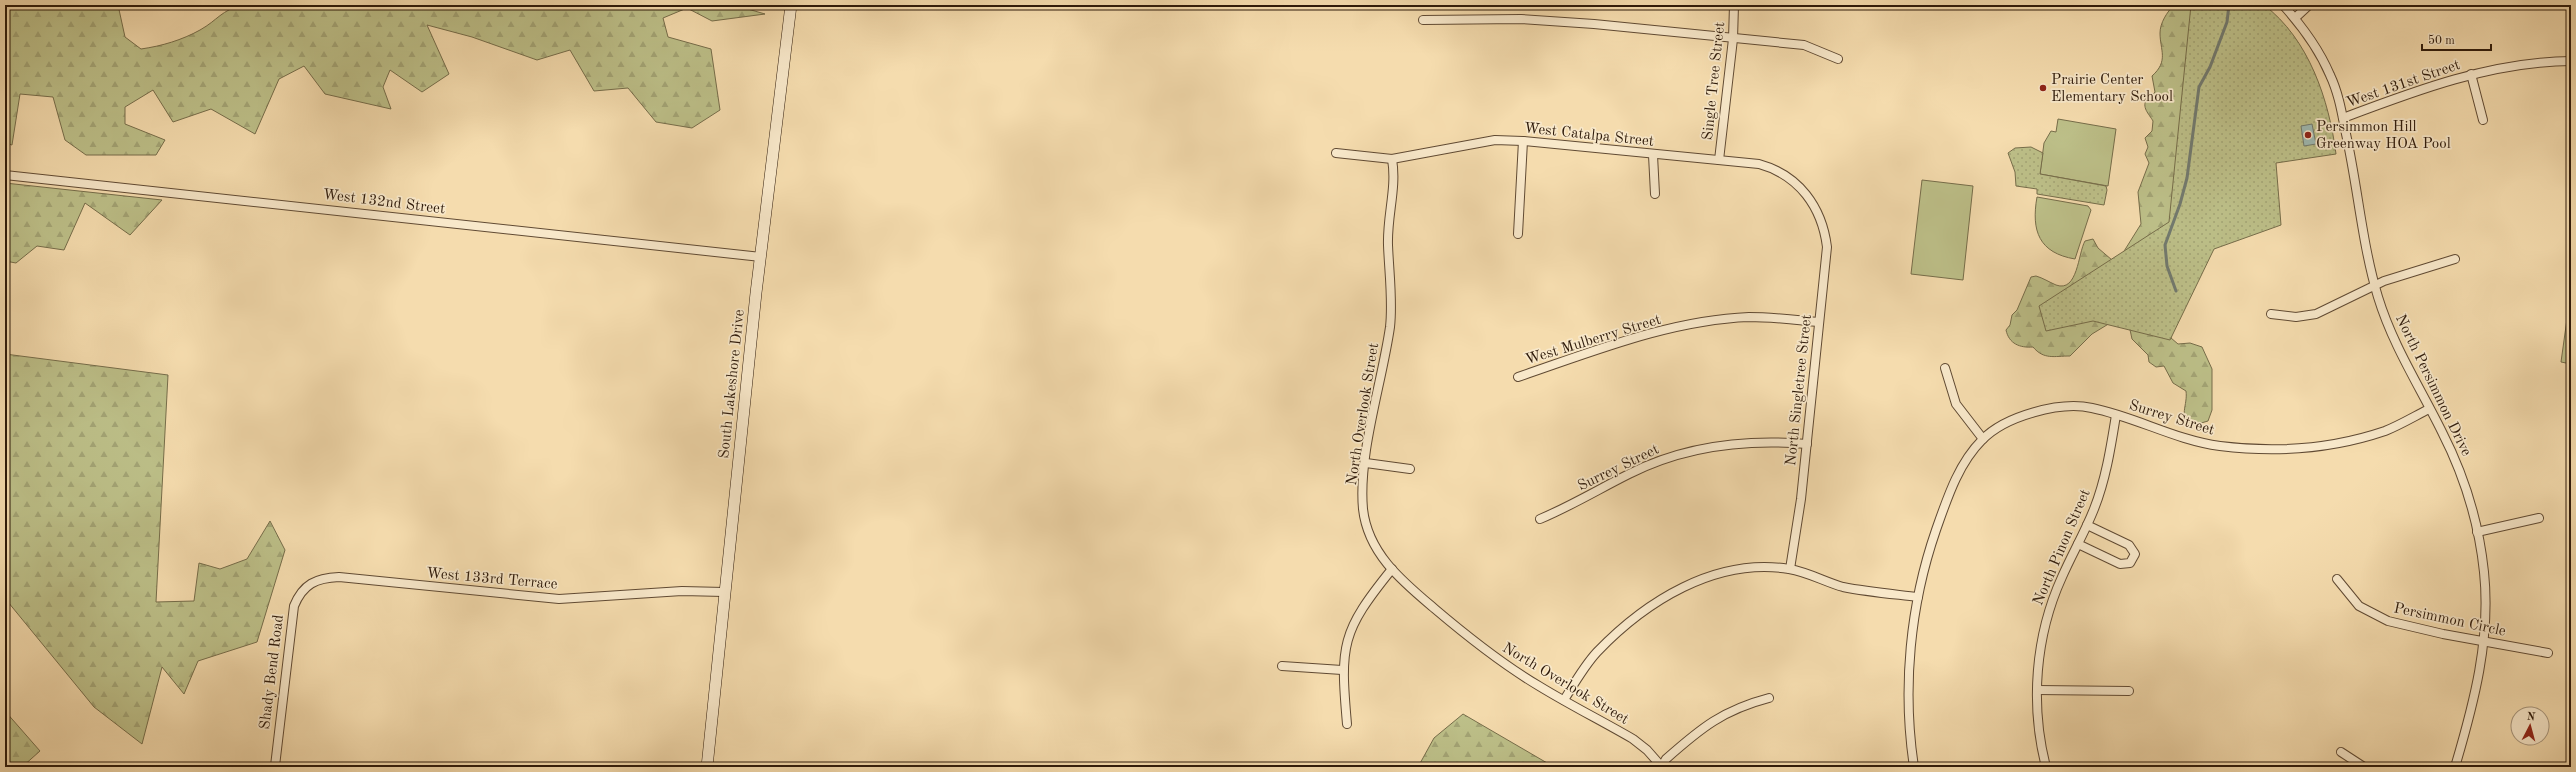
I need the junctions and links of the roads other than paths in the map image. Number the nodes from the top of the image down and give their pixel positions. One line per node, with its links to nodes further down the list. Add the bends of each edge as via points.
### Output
1 (791, 5): 22 (street, South Lakeshore Drive)
2 (1734, 5): 7 (street, Single Tree Street)
3 (2283, 5): 5 (street, North Persimmon Drive)
4 (2309, 5): 5 (street)
5 (2295, 18): 11 (street, North Persimmon Drive, via 2331,76)
6 (1423, 20): 7 (street, via 1521,19)
7 (1733, 39): 8 (street, via 1804,46); 17 (street, Single Tree Street)
8 (1838, 59)
9 (2571, 60): 10 (street, West 131st Street, via 2519,64)
10 (2471, 74): 11 (street, West 131st Street, via 2429,85); 12 (street, West 131st Street)
11 (2343, 118): 24 (street, North Persimmon Drive)
12 (2483, 120)
13 (1523, 141): 15 (street, West Catalpa Street); 16 (street, West Catalpa Street, via 1495,140); 21 (street)
14 (1336, 153): 16 (street, West Catalpa Street)
15 (1653, 154): 17 (street, West Catalpa Street); 19 (street)
16 (1392, 159): 33 (street, North Overlook Street, via 1395,178 1388,242 1390,326)
17 (1719, 160): 20 (street, West Catalpa Street, via 1759,164 1784,173 1798,185)
18 (5, 175): 22 (street, West 132nd Street)
19 (1655, 194)
20 (1819, 214): 26 (street, North Singletree Street, via 1827,247)
21 (1518, 234)
22 (761, 257): 44 (street, South Lakeshore Drive)
23 (2454, 259): 24 (street, via 2419,268)
24 (2375, 287): 25 (street, via 2316,314 2296,317); 29 (street, North Persimmon Drive, via 2402,358)
25 (2271, 314)
26 (1819, 322): 28 (street, West Mulberry Street, via 1750,317 1707,321 1607,346); 32 (street, North Singletree Street)
27 (1945, 368): 31 (street, via 1956,404)
28 (1518, 378)
29 (2429, 409): 30 (street, Surrey Street, via 2387,430 2355,440 2281,450 2244,449 2194,441); 38 (street, North Persimmon Drive, via 2457,465)
30 (2116, 415): 31 (street, Surrey Street, via 2090,407 2060,406 2023,415); 37 (street, North Pinon Street, via 2107,467)
31 (1983, 439): 45 (street, via 1966,461 1951,491 1930,549)
32 (1807, 444): 36 (street, Surrey Street, via 1742,443 1684,453 1630,474 1571,507); 41 (street, North Singletree Street)
33 (1366, 463): 34 (street); 40 (street, North Overlook Street, via 1363,509 1367,526 1373,543)
34 (1410, 469)
35 (2540, 518): 38 (street)
36 (1540, 519)
37 (2087, 525): 39 (street, North Pinon Street); 39 (street, via 2129,545 2135,554 2130,563 2120,564)
38 (2477, 532): 46 (street, North Persimmon Drive, via 2485,589)
39 (2078, 544): 50 (street, North Pinon Street, via 2050,607 2040,653)
40 (1392, 569): 49 (street, via 1370,595 1354,620 1344,652); 53 (street, North Overlook Street, via 1500,661)
41 (1790, 569): 45 (street, via 1842,586); 53 (street, via 1770,567 1734,571 1690,584 1660,599 1596,653)
42 (2337, 579): 46 (street, Persimmon Circle, via 2359,606 2388,621)
43 (308, 585): 44 (street, West 133rd Terrace, via 316,580 339,577 526,598 559,599 682,591); 56 (street, Shady Bend Road, via 299,594 292,619)
44 (724, 592): 57 (street, South Lakeshore Drive)
45 (1918, 598): 59 (street, via 1908,686)
46 (2484, 641): 47 (street, Persimmon Circle); 62 (street, North Persimmon Drive, via 2475,698)
47 (2548, 653)
48 (1282, 666): 49 (street)
49 (1342, 670): 54 (street)
50 (2037, 690): 51 (street); 60 (street, North Pinon Street, via 2038,720)
51 (2129, 691)
52 (1769, 698): 58 (street, via 1744,705 1712,722 1686,741)
53 (1564, 700): 58 (street, North Overlook Street, via 1634,739)
54 (1347, 724)
55 (2341, 752): 61 (street)
56 (275, 766)
57 (707, 767)
58 (1662, 767)
59 (1914, 767)
60 (2046, 767)
61 (2364, 767)
62 (2455, 767)

